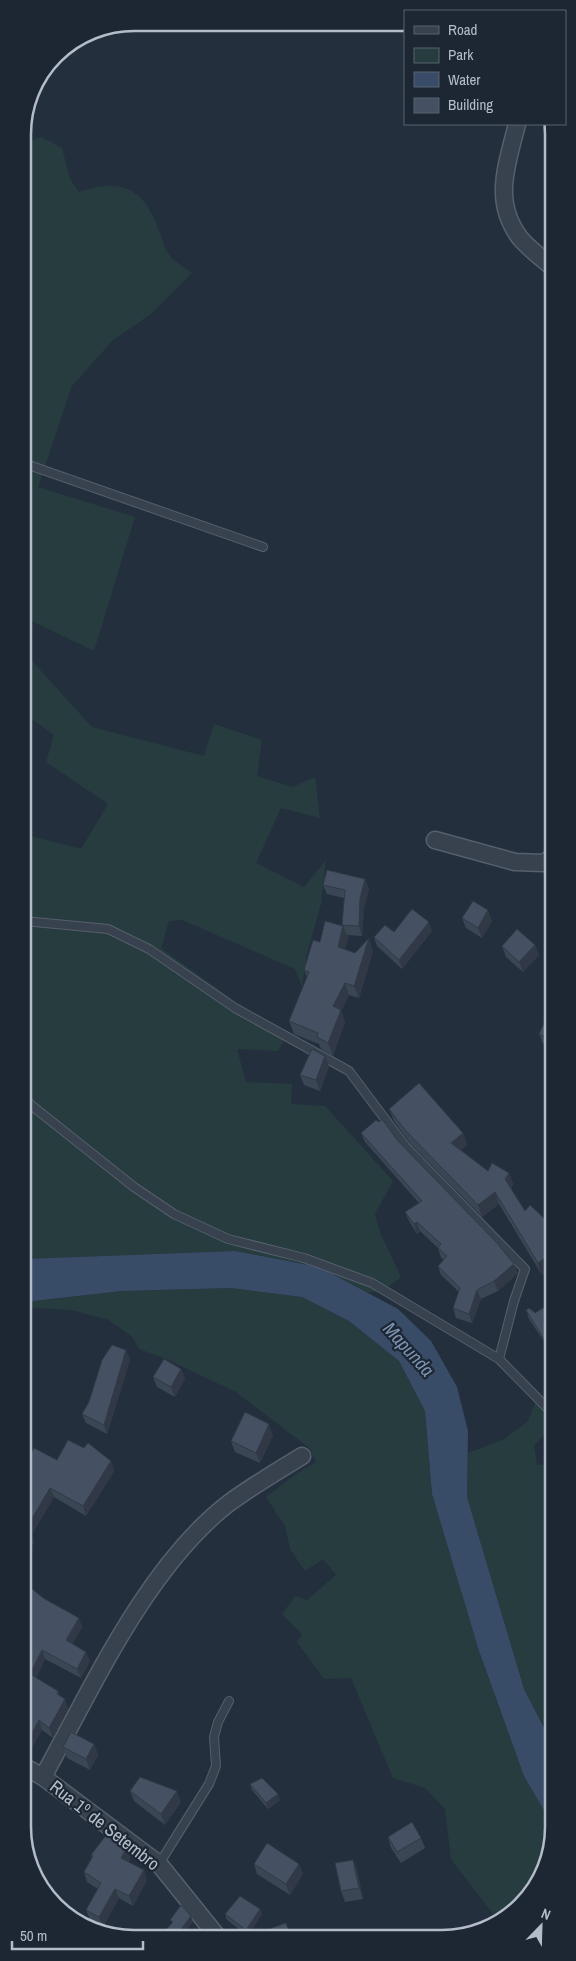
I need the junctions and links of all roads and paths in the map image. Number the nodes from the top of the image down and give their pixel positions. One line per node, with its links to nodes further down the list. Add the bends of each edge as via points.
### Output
1 (517, 125): 2 (street, via 503,183 505,212 521,238)
2 (545, 260)
3 (31, 467): 4 (lane)
4 (262, 548)
5 (435, 840): 6 (street, via 515,862)
6 (545, 862)
7 (31, 922): 9 (lane, via 108,929 149,949 236,1008 349,1072 406,1147 525,1269)
8 (31, 1105): 9 (lane, via 134,1187 174,1214 228,1239 304,1258 372,1283)
9 (499, 1359): 10 (lane)
10 (545, 1406)
11 (302, 1456): 14 (street, via 228,1503 191,1538 144,1598)
12 (229, 1701): 15 (lane, via 214,1737 216,1766 209,1784)
13 (31, 1771): 14 (street, Rua 1º de Setembro)
14 (43, 1778): 15 (street, Rua 1º de Setembro)
15 (158, 1864): 16 (street, Rua 1º de Setembro)
16 (209, 1930)

